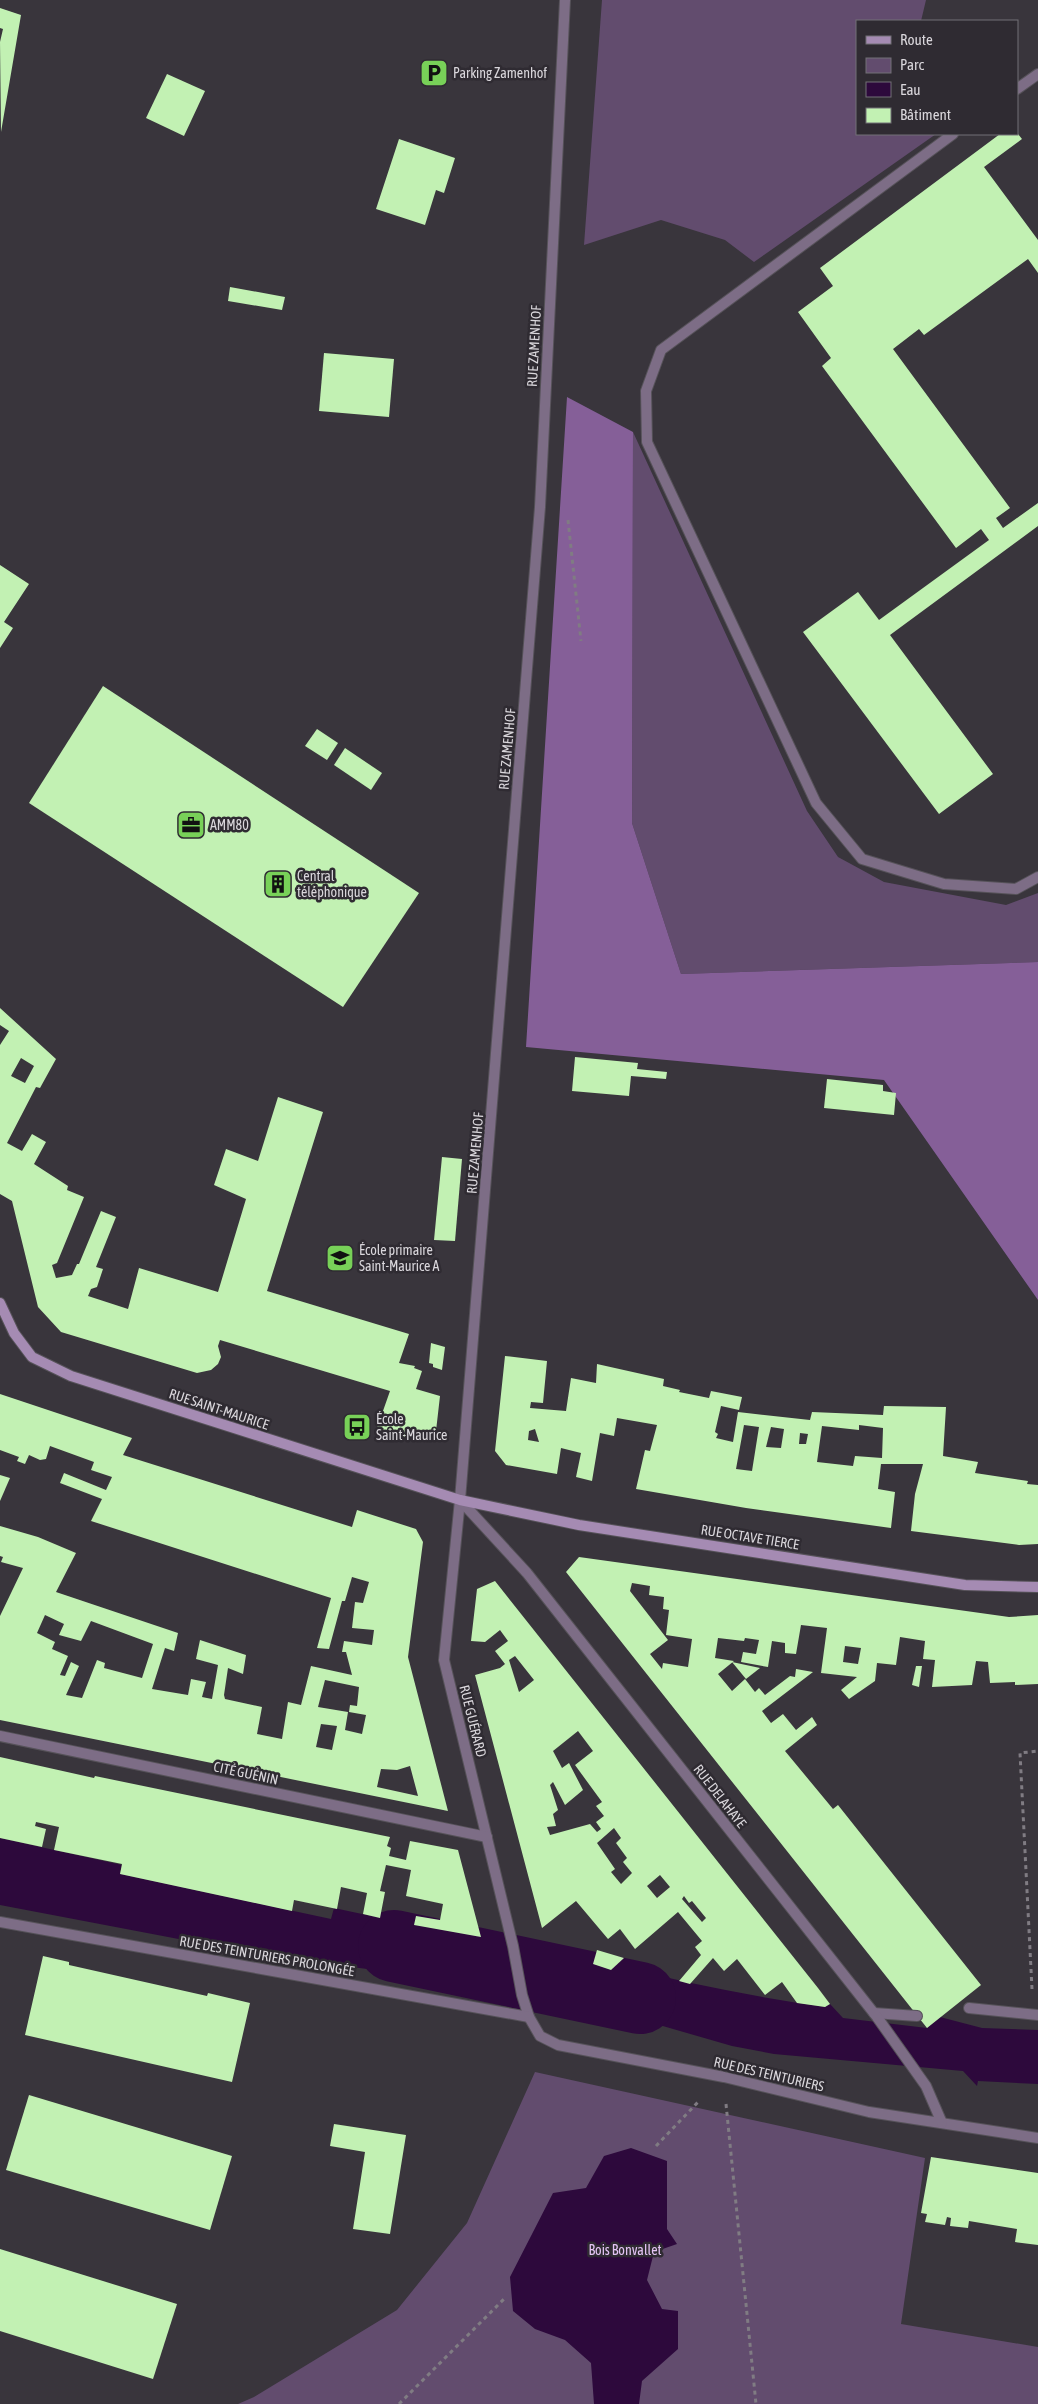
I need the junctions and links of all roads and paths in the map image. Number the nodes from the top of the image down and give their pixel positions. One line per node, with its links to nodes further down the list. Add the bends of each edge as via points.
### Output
1 (565, 0): 7 (street, RUE ZAMENHOF, via 540,507)
2 (1038, 74): 3 (street)
3 (1018, 88)
4 (952, 135): 5 (street, via 661,350 646,391 648,442 816,803 862,859 944,884 1016,889)
5 (1038, 877)
6 (0, 1303): 7 (street, RUE SAINT-MAURICE, via 14,1333 32,1357 71,1376)
7 (460, 1500): 8 (street, RUE OCTAVE TIERCE, via 600,1529 966,1585); 11 (street, RUE GUÉRARD, via 444,1660); 16 (street, RUE DELAHAYE, via 527,1572)
8 (1038, 1587)
9 (0, 1736): 11 (street, CITÉ GUÉNIN)
10 (1038, 1751): 15 (path, via 1020,1752)
11 (487, 1836): 13 (street, RUE GUÉRARD)
12 (0, 1922): 18 (street, RUE DES TEINTURIERS PROLONGÉE)
13 (522, 1995): 18 (street, RUE DES TEINTURIERS)
14 (968, 2008): 15 (street)
15 (1036, 2014)
16 (875, 2015): 17 (street); 20 (street, RUE DELAHAYE, via 926,2086)
17 (917, 2016)
18 (529, 2017): 19 (street, RUE DES TEINTURIERS, via 540,2036 558,2045)
19 (724, 2077): 20 (street, RUE DES TEINTURIERS, via 869,2112); 22 (path); 25 (path)
20 (942, 2122): 21 (street, RUE DES TEINTURIERS)
21 (1038, 2138)
22 (656, 2146)
23 (505, 2298): 24 (path)
24 (399, 2404)
25 (756, 2404)

